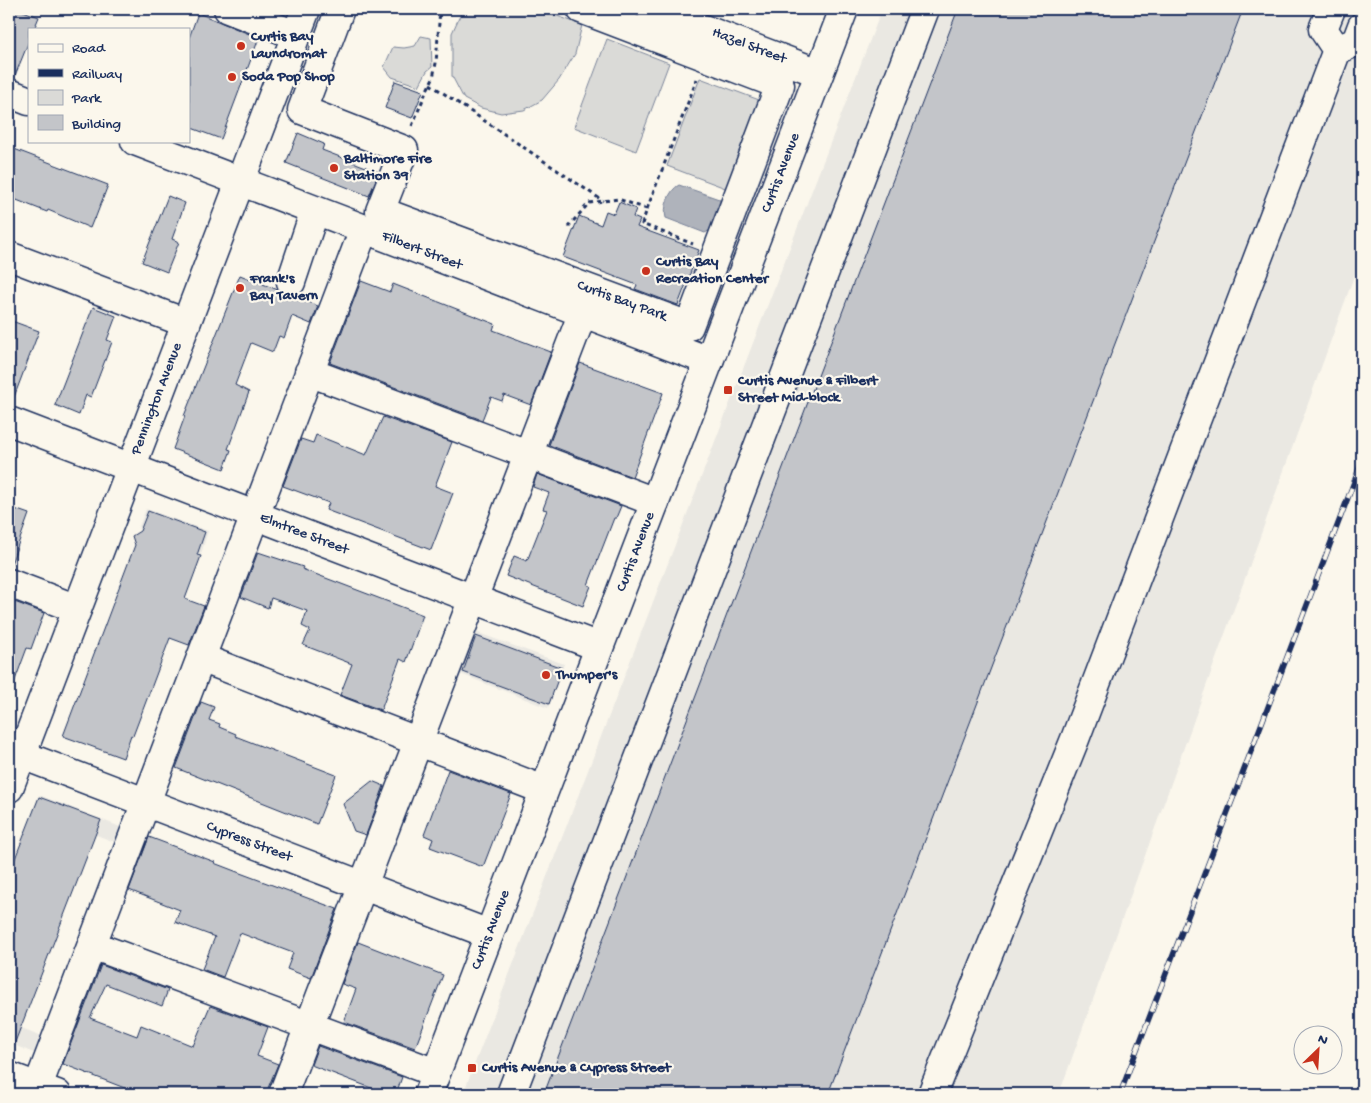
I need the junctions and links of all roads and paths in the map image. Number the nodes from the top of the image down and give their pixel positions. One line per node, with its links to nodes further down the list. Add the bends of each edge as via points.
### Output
1 (228, 9): 12 (street)
2 (306, 9): 12 (street, Pennington Avenue)
3 (340, 9): 27 (street, Curtis Bay Park, via 302,110 404,150 380,211 689,326)
4 (440, 9): 16 (path, via 436,62)
5 (581, 9): 27 (street, Curtis Bay Park, via 780,85)
6 (651, 9): 10 (street, Hazel Street)
7 (844, 9): 14 (street, Curtis Avenue)
8 (925, 9): 57 (street)
9 (1331, 9): 13 (street, via 1323,29)
10 (694, 16): 14 (street, Hazel Street)
11 (1362, 26): 13 (street, via 1356,42)
12 (296, 35): 21 (street, Pennington Avenue)
13 (1337, 50): 58 (street, via 1075,739)
14 (819, 73): 32 (street, Curtis Avenue)
15 (698, 79): 23 (path)
16 (430, 84): 19 (path); 22 (path)
17 (9, 93): 18 (street)
18 (28, 101)
19 (411, 128)
20 (138, 142): 21 (street, Filbert Street)
21 (240, 182): 24 (street, Filbert Street); 31 (street, Pennington Avenue)
22 (603, 201): 23 (path, via 618,199); 25 (path, via 588,203)
23 (647, 209): 27 (path, via 642,224)
24 (315, 210): 26 (street, Filbert Street); 29 (street)
25 (568, 227)
26 (364, 228): 30 (street, Filbert Street); 33 (street)
27 (716, 253)
28 (9, 256): 31 (street)
29 (291, 282)
30 (583, 312): 32 (street, Filbert Street); 35 (street)
31 (186, 323): 36 (street, Pennington Avenue)
32 (709, 361): 37 (street, Curtis Avenue)
33 (309, 372): 35 (street); 38 (street)
34 (9, 421): 36 (street, Elmtree Street)
35 (528, 454): 37 (street); 40 (street)
36 (131, 468): 38 (street, Elmtree Street); 41 (street, Pennington Avenue)
37 (655, 502): 42 (street, Curtis Avenue)
38 (255, 515): 40 (street, Elmtree Street); 43 (street)
39 (9, 584): 41 (street)
40 (472, 599): 42 (street, Elmtree Street); 44 (street)
41 (76, 609): 45 (street, Pennington Avenue)
42 (599, 647): 47 (street, Curtis Avenue)
43 (201, 658): 44 (street); 48 (street)
44 (418, 742): 47 (street); 49 (street)
45 (15, 752): 46 (street, Pennington Avenue); 48 (street, Cypress Street)
46 (9, 788)
47 (544, 790): 50 (street, Curtis Avenue)
48 (146, 802): 49 (street, Cypress Street); 51 (street)
49 (363, 886): 50 (street, Cypress Street); 52 (street)
50 (489, 934): 54 (street, Curtis Avenue)
51 (92, 945): 52 (street); 55 (street)
52 (309, 1026): 54 (street); 56 (street)
53 (9, 1076): 55 (street)
54 (432, 1084)
55 (43, 1092)
56 (284, 1094)
57 (511, 1094)
58 (932, 1094)

